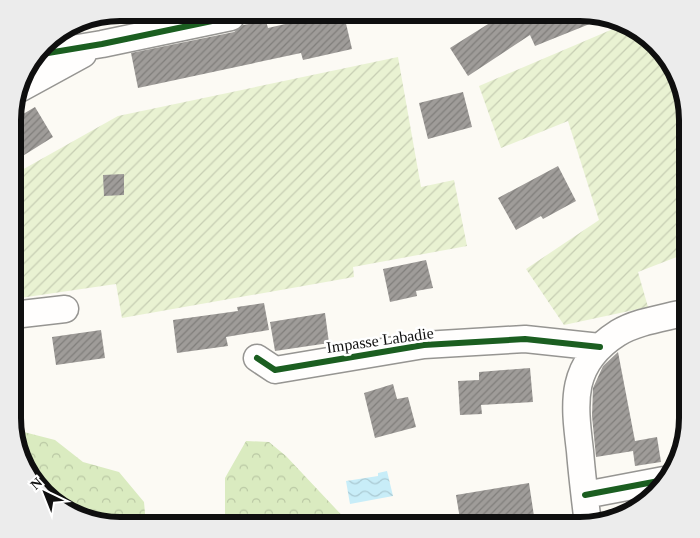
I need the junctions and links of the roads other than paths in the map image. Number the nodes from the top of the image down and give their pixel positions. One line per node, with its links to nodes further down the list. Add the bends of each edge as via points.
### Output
1 (210, 21): 2 (street)
2 (102, 44): 3 (street); 4 (street)
3 (48, 53)
4 (28, 84)
5 (65, 308): 6 (street)
6 (21, 314)
7 (679, 314): 8 (street, via 619,332)
8 (600, 347): 9 (street, Impasse Labadie, via 525,339 424,345 275,370); 11 (street, via 587,364 574,405)
9 (257, 358)
10 (655, 482): 11 (street)
11 (585, 495): 12 (street)
12 (587, 516)

